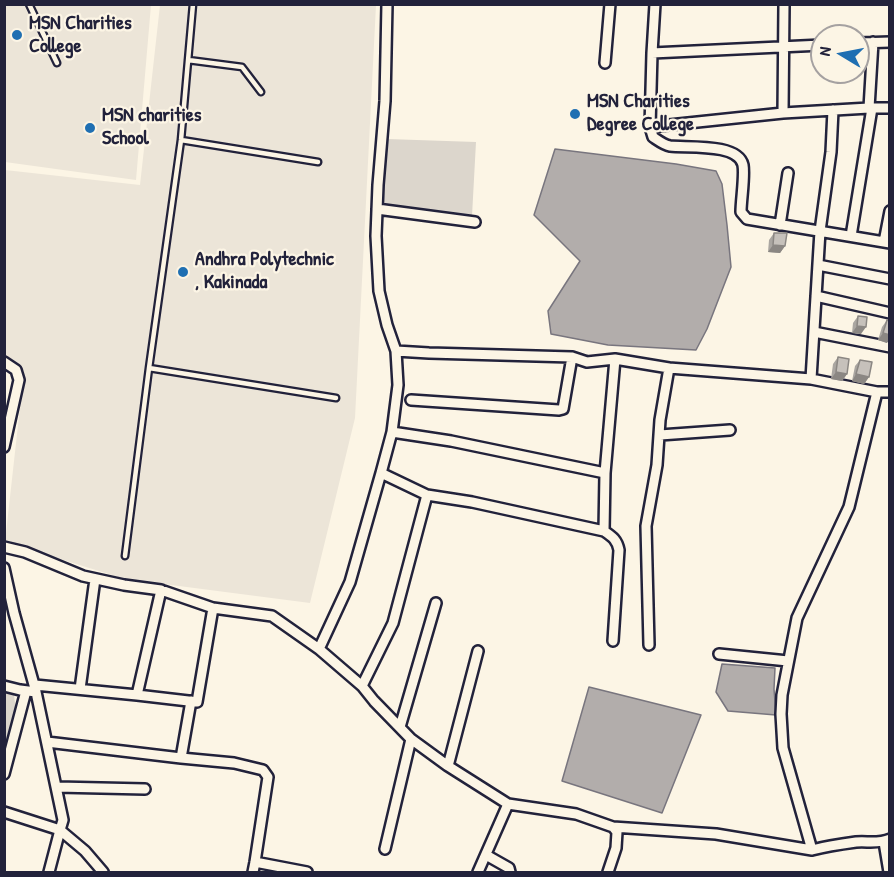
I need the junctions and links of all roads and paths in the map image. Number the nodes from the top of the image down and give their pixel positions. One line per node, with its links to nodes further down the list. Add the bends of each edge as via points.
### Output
1 (29, 4): 14 (lane)
2 (193, 4): 13 (lane)
3 (387, 4): 25 (street)
4 (610, 4): 15 (street)
5 (655, 4): 12 (street)
6 (784, 4): 11 (street)
7 (870, 42): 8 (street)
8 (873, 42): 9 (street); 17 (street)
9 (890, 42)
10 (810, 46): 11 (street)
11 (784, 47): 12 (street); 20 (street)
12 (652, 52): 21 (street)
13 (188, 60): 16 (lane, via 242,67); 22 (lane)
14 (57, 63)
15 (605, 63)
16 (261, 92)
17 (870, 108): 18 (street); 19 (street); 30 (street)
18 (890, 108)
19 (833, 110): 20 (street); 29 (street)
20 (783, 113): 21 (street)
21 (650, 127): 28 (street, via 653,137 667,146 736,154 743,166 741,212 747,219)
22 (181, 140): 23 (lane); 42 (lane)
23 (318, 162)
24 (788, 173): 28 (street)
25 (377, 209): 27 (street); 38 (street, via 379,291)
26 (890, 211): 31 (street)
27 (475, 222)
28 (780, 225): 29 (street)
29 (820, 231): 30 (street); 32 (street)
30 (851, 236): 31 (street)
31 (887, 242)
32 (818, 265): 33 (street); 34 (street)
33 (890, 279)
34 (816, 296): 35 (street); 36 (street)
35 (890, 313)
36 (814, 332): 37 (street); 44 (street)
37 (890, 347)
38 (396, 351): 39 (street); 51 (street, via 398,385)
39 (572, 357): 40 (street, via 587,362); 48 (street, via 563,409)
40 (615, 359): 43 (street); 55 (street)
41 (4, 362): 49 (street, via 16,370 19,380)
42 (149, 368): 47 (lane); 59 (lane)
43 (669, 368): 44 (street); 52 (street)
44 (811, 379): 46 (street)
45 (889, 391): 46 (street)
46 (877, 392): 70 (street, via 849,507 797,618)
47 (336, 398)
48 (411, 400)
49 (9, 408): 53 (street)
50 (730, 430): 52 (street)
51 (392, 432): 54 (street); 55 (street)
52 (660, 435): 66 (street, via 646,526)
53 (4, 447)
54 (381, 473): 56 (street); 67 (street, via 350,582)
55 (605, 473): 57 (street)
56 (427, 495): 57 (street); 72 (street, via 393,623)
57 (604, 531): 65 (street, via 613,537 619,550)
58 (4, 547): 61 (street)
59 (125, 556)
60 (4, 568): 73 (street)
61 (95, 579): 62 (street); 74 (street)
62 (161, 590): 64 (street); 75 (street)
63 (436, 603): 77 (street)
64 (213, 608): 67 (street, via 272,616); 76 (street, via 197,702)
65 (613, 641)
66 (650, 645)
67 (319, 649): 72 (street)
68 (478, 651): 81 (street)
69 (719, 654): 70 (street)
70 (788, 661): 91 (street, via 782,695 783,748)
71 (4, 686): 73 (street)
72 (362, 686): 77 (street)
73 (32, 689): 74 (street); 79 (street); 82 (street)
74 (80, 689): 75 (street)
75 (137, 695): 76 (street)
76 (191, 701): 80 (street)
77 (400, 727): 78 (street)
78 (411, 739): 81 (street); 90 (street)
79 (47, 742): 80 (street); 83 (street)
80 (181, 758): 93 (street, via 234,763 263,770 268,777)
81 (448, 766): 85 (street)
82 (4, 774)
83 (57, 787): 84 (street); 88 (street, via 63,819)
84 (145, 789)
85 (508, 804): 87 (street, via 576,814); 92 (street)
86 (4, 812): 88 (street)
87 (613, 826): 91 (street, via 716,834); 100 (street, via 616,848)
88 (60, 830): 94 (street); 95 (street, via 86,851)
89 (887, 841): 91 (street); 101 (street)
90 (385, 849)
91 (812, 850)
92 (486, 855): 98 (street); 99 (street)
93 (255, 862): 96 (street); 97 (street)
94 (49, 873)
95 (103, 873)
96 (253, 873)
97 (307, 873)
98 (478, 873)
99 (510, 873)
100 (608, 873)
101 (889, 873)

